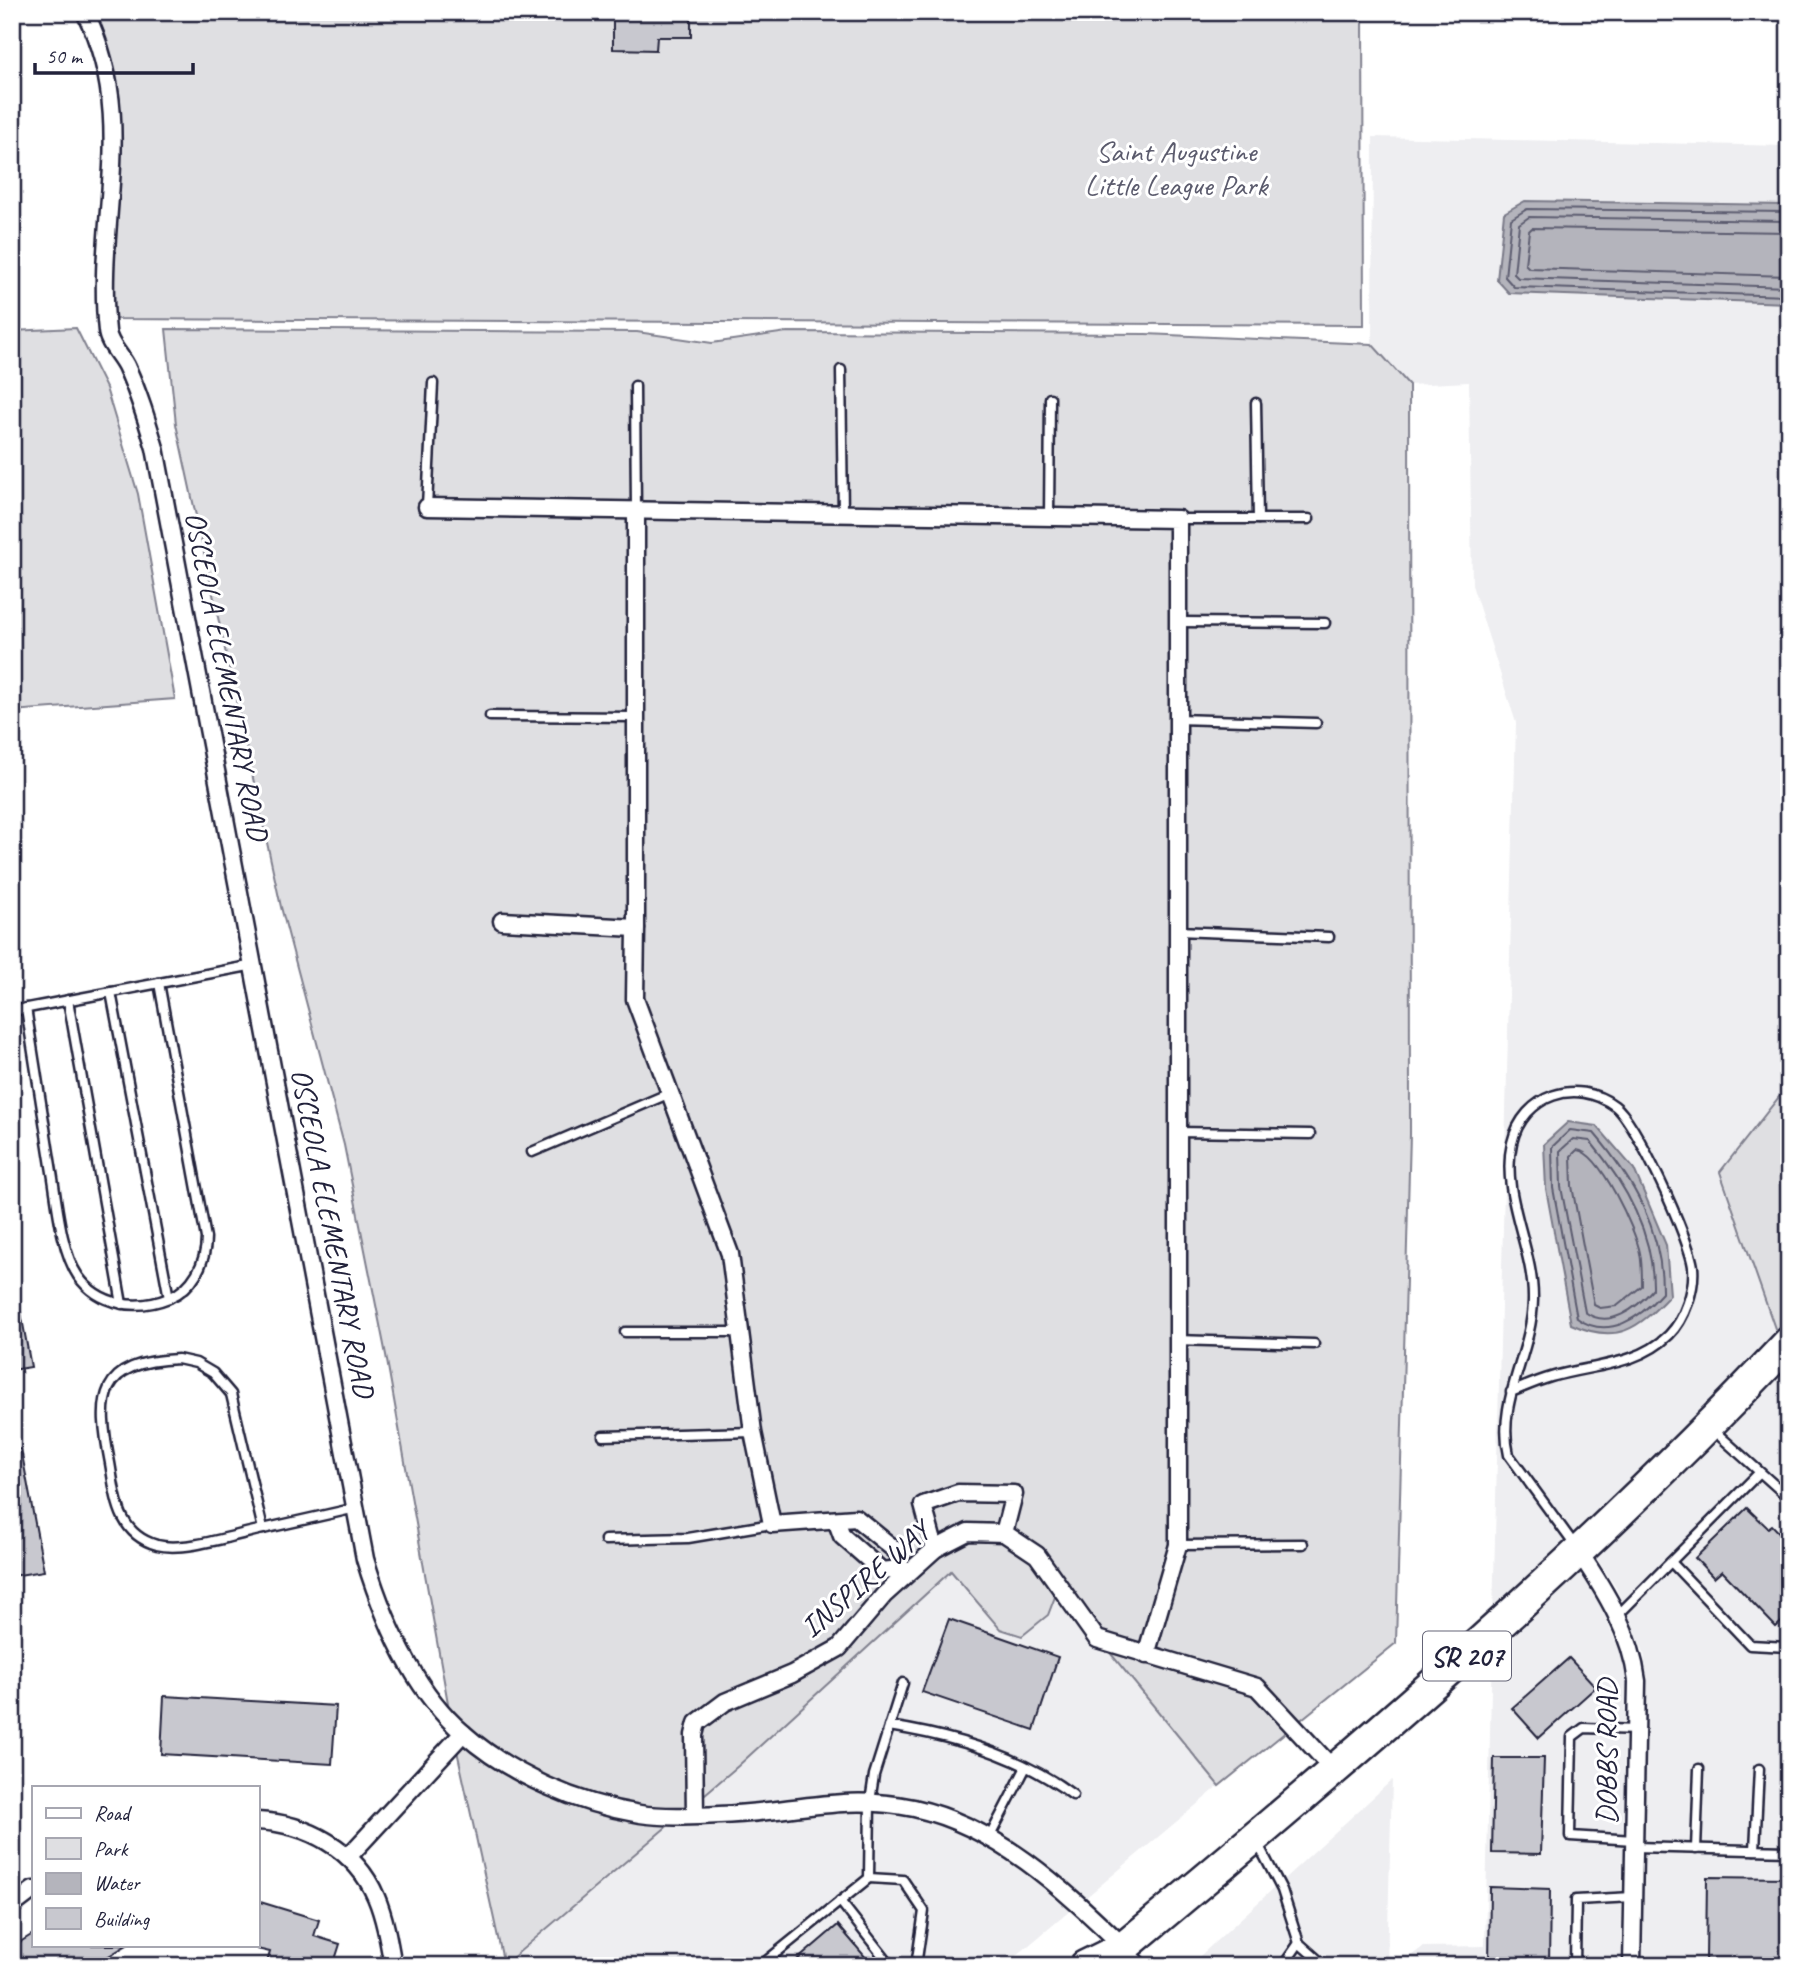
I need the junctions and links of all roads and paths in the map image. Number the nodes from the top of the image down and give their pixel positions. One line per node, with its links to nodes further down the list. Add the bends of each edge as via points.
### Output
1 (85, 12): 24 (street, OSCEOLA ELEMENTARY ROAD, via 108,75 115,136 105,288 107,335 139,395 155,448)
2 (841, 370): 9 (lane)
3 (433, 383): 7 (lane)
4 (635, 386): 8 (lane)
5 (1049, 398): 10 (lane)
6 (1256, 403): 12 (lane)
7 (428, 507): 8 (street)
8 (636, 510): 9 (street); 17 (street)
9 (844, 513): 10 (street)
10 (1049, 517): 11 (street)
11 (1178, 519): 12 (lane); 14 (street)
12 (1258, 519): 13 (lane)
13 (1309, 519)
14 (1179, 622): 15 (lane); 18 (street)
15 (1325, 623)
16 (490, 716): 17 (lane)
17 (636, 717): 21 (street)
18 (1177, 719): 19 (lane); 22 (street)
19 (1316, 723)
20 (502, 921): 21 (street)
21 (636, 928): 30 (street, via 635,999)
22 (1177, 932): 23 (lane); 31 (street)
23 (1329, 937)
24 (254, 965): 25 (lane); 47 (street, OSCEOLA ELEMENTARY ROAD)
25 (159, 983): 26 (lane); 34 (lane, via 206,1238 197,1275)
26 (111, 992): 27 (lane); 34 (lane)
27 (68, 1000): 28 (lane); 35 (lane)
28 (26, 1008): 29 (lane); 35 (lane, via 61,1227 74,1268 98,1296)
29 (12, 1011)
30 (670, 1093): 33 (lane); 37 (street, via 730,1254)
31 (1176, 1132): 32 (lane); 38 (street)
32 (1310, 1134)
33 (532, 1152)
34 (169, 1298): 35 (lane)
35 (122, 1304)
36 (625, 1332): 37 (lane)
37 (739, 1332): 43 (street)
38 (1175, 1339): 40 (lane); 54 (street)
39 (1789, 1342): 42 (highway, SR 207)
40 (1314, 1344)
41 (1511, 1392): 41 (lane, via 1527,1345 1533,1300 1530,1264 1517,1217 1512,1144 1535,1104 1552,1094 1575,1090 1594,1094 1617,1107 1637,1136 1690,1248 1691,1290 1684,1313 1653,1348 1630,1359 1551,1377); 56 (lane, via 1506,1411 1508,1455)
42 (1709, 1427): 45 (lane); 56 (highway, SR 207)
43 (753, 1432): 44 (lane); 49 (street)
44 (603, 1436)
45 (1759, 1473): 46 (lane); 57 (lane)
46 (1789, 1498)
47 (356, 1508): 50 (lane); 65 (street, OSCEOLA ELEMENTARY ROAD, via 365,1559 395,1638 433,1698)
48 (836, 1520): 49 (street); 58 (street, via 842,1536 882,1571); 58 (street, via 856,1518 899,1553)
49 (772, 1524): 52 (lane, via 688,1538)
50 (262, 1529): 50 (lane, via 231,1394 220,1379 197,1363 178,1359 134,1366 118,1376 107,1391 102,1419 119,1515 132,1531 157,1545 176,1547)
51 (1003, 1533): 55 (street, INSPIRE WAY, via 968,1532); 55 (street, via 1014,1494 958,1493 923,1505); 61 (street, via 1037,1555 1097,1639)
52 (605, 1540)
53 (1303, 1544): 54 (lane)
54 (1178, 1545): 61 (street)
55 (934, 1549): 58 (street, INSPIRE WAY)
56 (1579, 1552): 59 (street, DOBBS ROAD); 69 (highway, SR 207)
57 (1671, 1562): 59 (lane); 60 (lane, via 1751,1645)
58 (903, 1572): 72 (street, INSPIRE WAY, via 839,1648 725,1702 697,1723)
59 (1617, 1616): 64 (street, DOBBS ROAD, via 1634,1655)
60 (1789, 1647)
61 (1146, 1656): 69 (street, via 1257,1687)
62 (903, 1683): 63 (lane)
63 (889, 1726): 66 (lane, via 964,1742); 71 (lane)
64 (1636, 1730): 76 (street, DOBBS ROAD); 76 (lane, via 1584,1728 1572,1737 1570,1836)
65 (463, 1733): 72 (street, OSCEOLA ELEMENTARY ROAD, via 532,1778 567,1794 642,1815); 80 (street)
66 (1026, 1767): 70 (lane); 74 (lane)
67 (1699, 1769): 77 (lane)
68 (1759, 1769): 78 (lane)
69 (1335, 1771): 75 (highway, SR 207)
70 (1073, 1795)
71 (870, 1801): 72 (street, OSCEOLA ELEMENTARY ROAD); 74 (street, OSCEOLA ELEMENTARY ROAD, via 937,1815); 81 (lane)
72 (695, 1815)
73 (259, 1821): 80 (street, via 293,1826 318,1836)
74 (989, 1838): 87 (street, OSCEOLA ELEMENTARY ROAD, via 1052,1880)
75 (1255, 1838): 86 (lane, via 1282,1890); 87 (highway, SR 207)
76 (1634, 1844): 77 (lane); 83 (street, DOBBS ROAD)
77 (1696, 1849): 78 (lane)
78 (1755, 1850): 79 (lane)
79 (1789, 1851)
80 (348, 1857): 88 (street, via 375,1895)
81 (869, 1878): 84 (lane); 91 (lane, via 903,1880 924,1911)
82 (32, 1891): 85 (street)
83 (1633, 1897): 95 (lane, via 1576,1900); 96 (street, DOBBS ROAD)
84 (840, 1901): 89 (lane); 90 (lane)
85 (12, 1906)
86 (1299, 1943): 93 (lane); 94 (lane)
87 (1127, 1959): 92 (highway, SR 207)
88 (393, 1966)
89 (760, 1966)
90 (891, 1966)
91 (916, 1966)
92 (1085, 1966)
93 (1283, 1966)
94 (1325, 1966)
95 (1575, 1966)
96 (1632, 1966)

